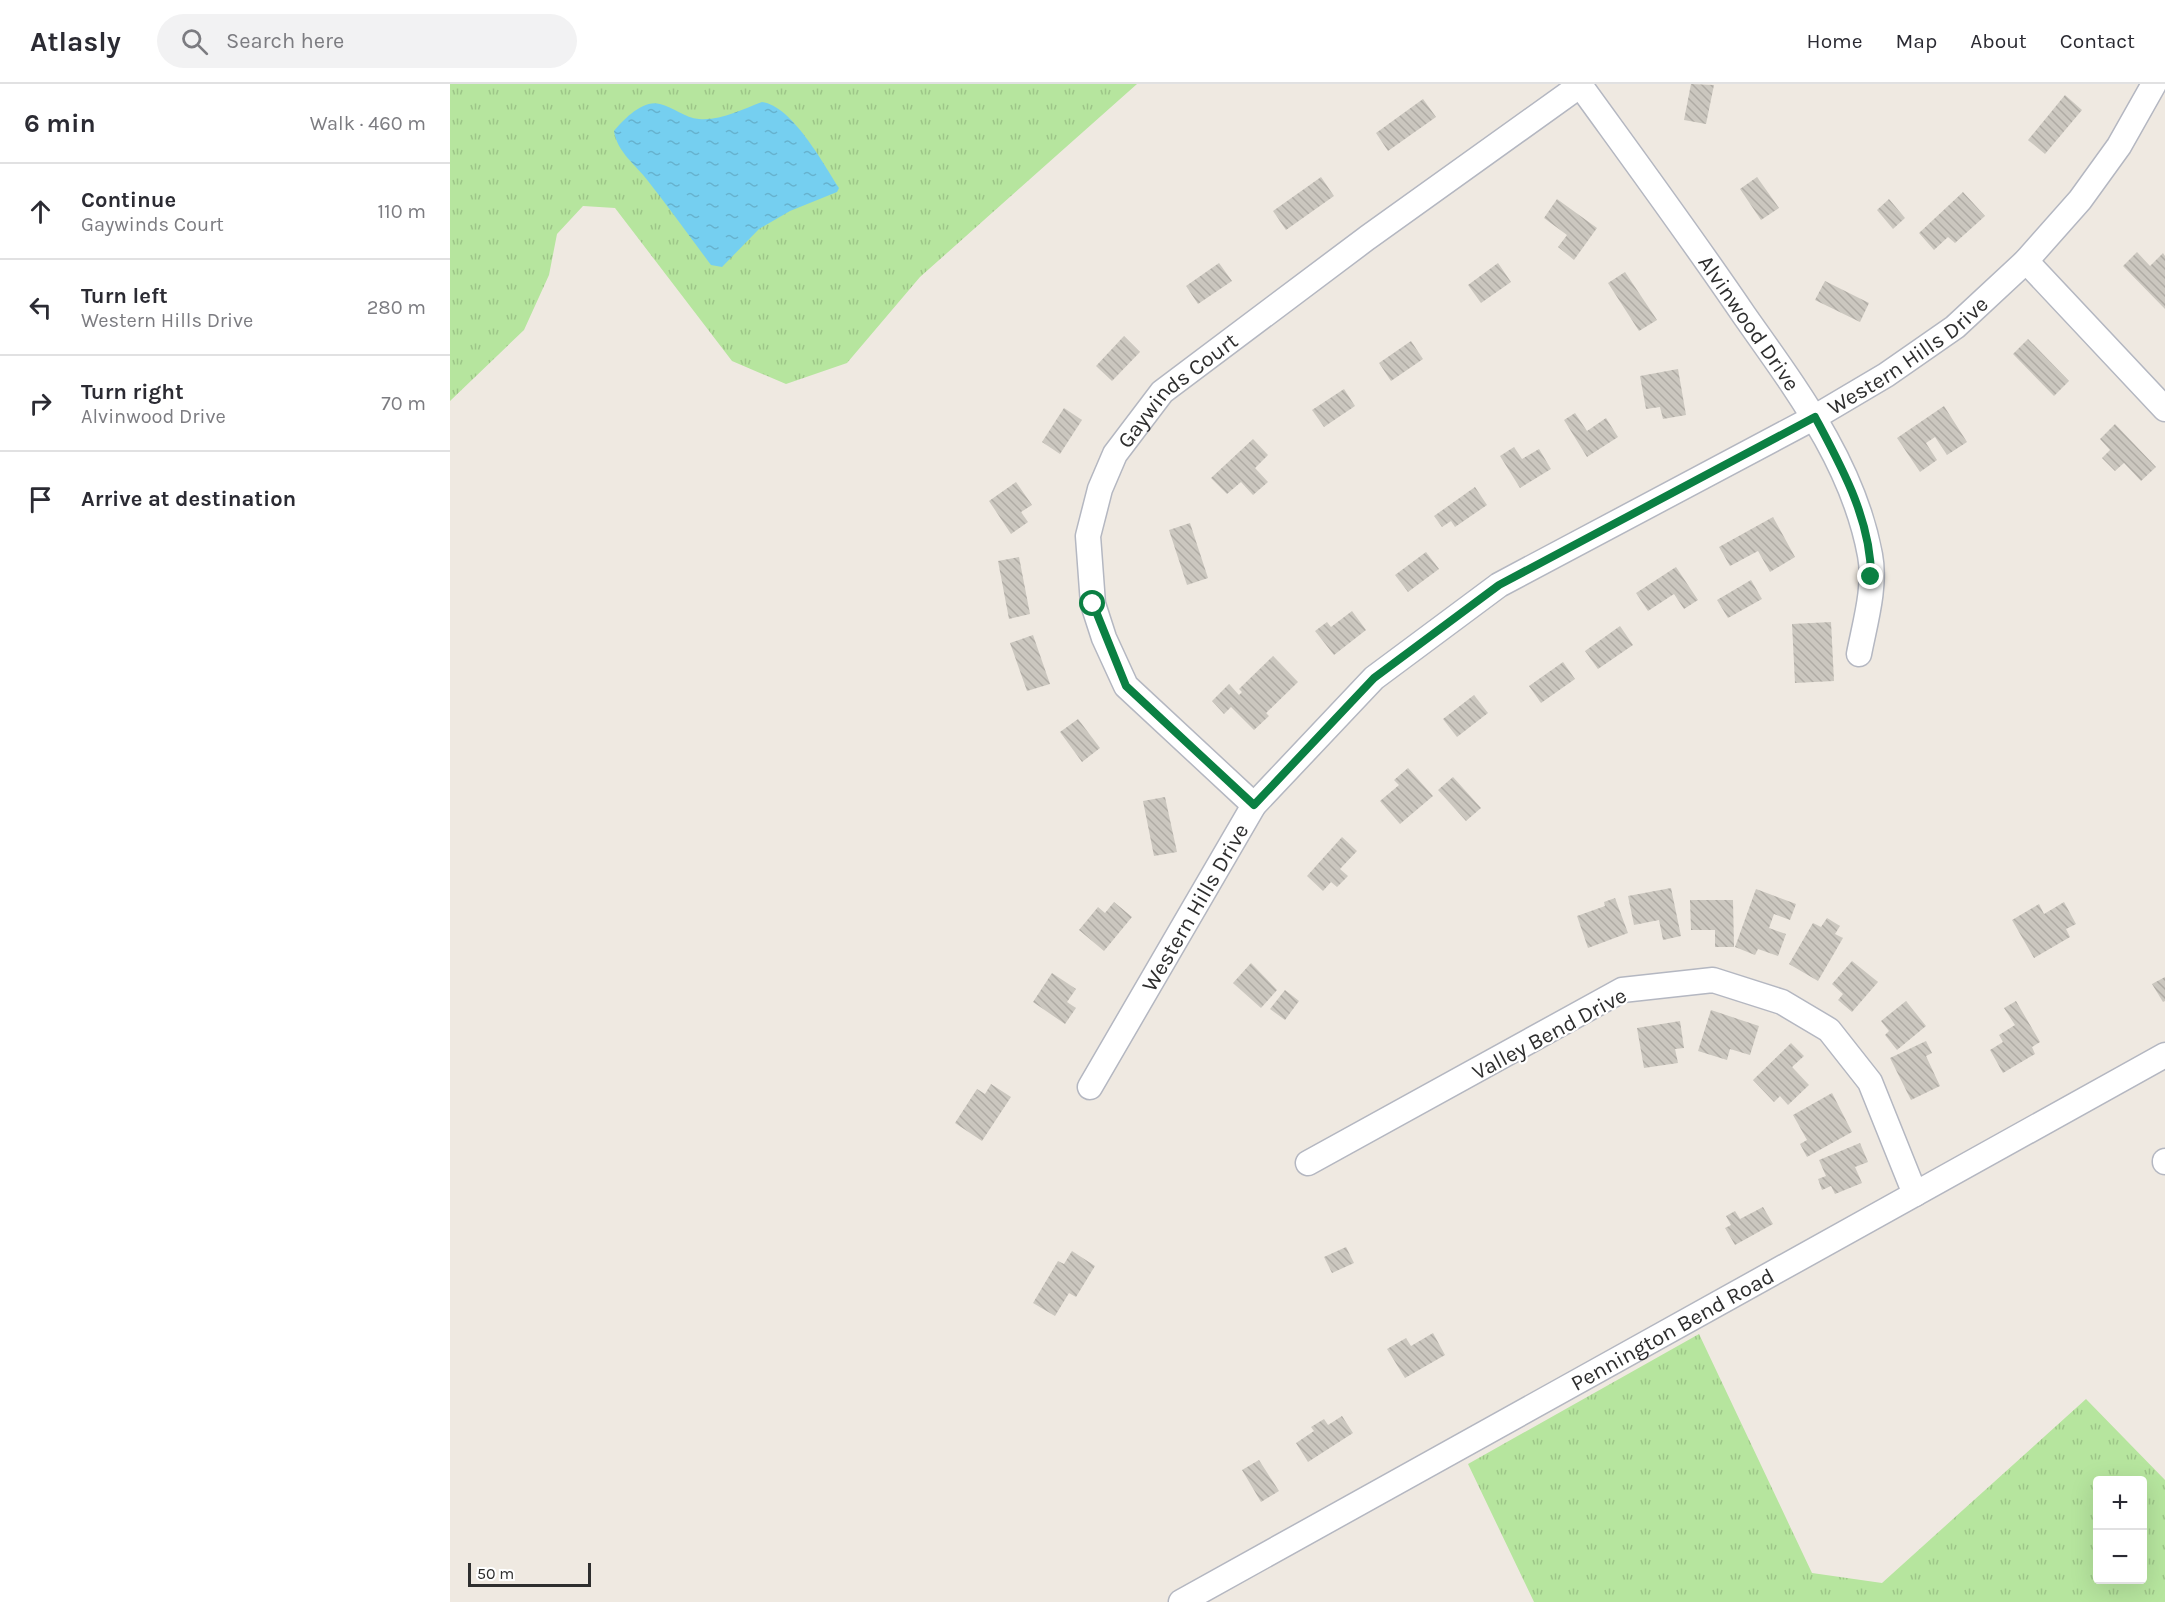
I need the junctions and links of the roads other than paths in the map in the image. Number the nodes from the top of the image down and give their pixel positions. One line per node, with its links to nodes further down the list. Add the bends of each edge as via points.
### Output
1 (1581, 84): 5 (street, Alvinwood Drive); 7 (street, Gaywinds Court, via 1162,392 1115,454 1100,489 1088,536 1093,604 1104,638 1126,686)
2 (2154, 84): 3 (street, Western Hills Drive, via 2100,173)
3 (2026, 261): 4 (street); 5 (street, Western Hills Drive, via 1933,343)
4 (2165, 409)
5 (1815, 417): 6 (street, Alvinwood Drive, via 1859,510 1871,557 1868,608); 7 (street, Western Hills Drive, via 1499,585 1374,678)
6 (1859, 654)
7 (1254, 805): 9 (street, Western Hills Drive)
8 (2165, 1055): 11 (street, Pennington Bend Road)
9 (1090, 1087)
10 (1308, 1163): 11 (street, Valley Bend Drive, via 1622,990 1713,980 1782,1002 1829,1029 1870,1082)
11 (1915, 1194): 12 (street, Pennington Bend Road)
12 (1181, 1602)

